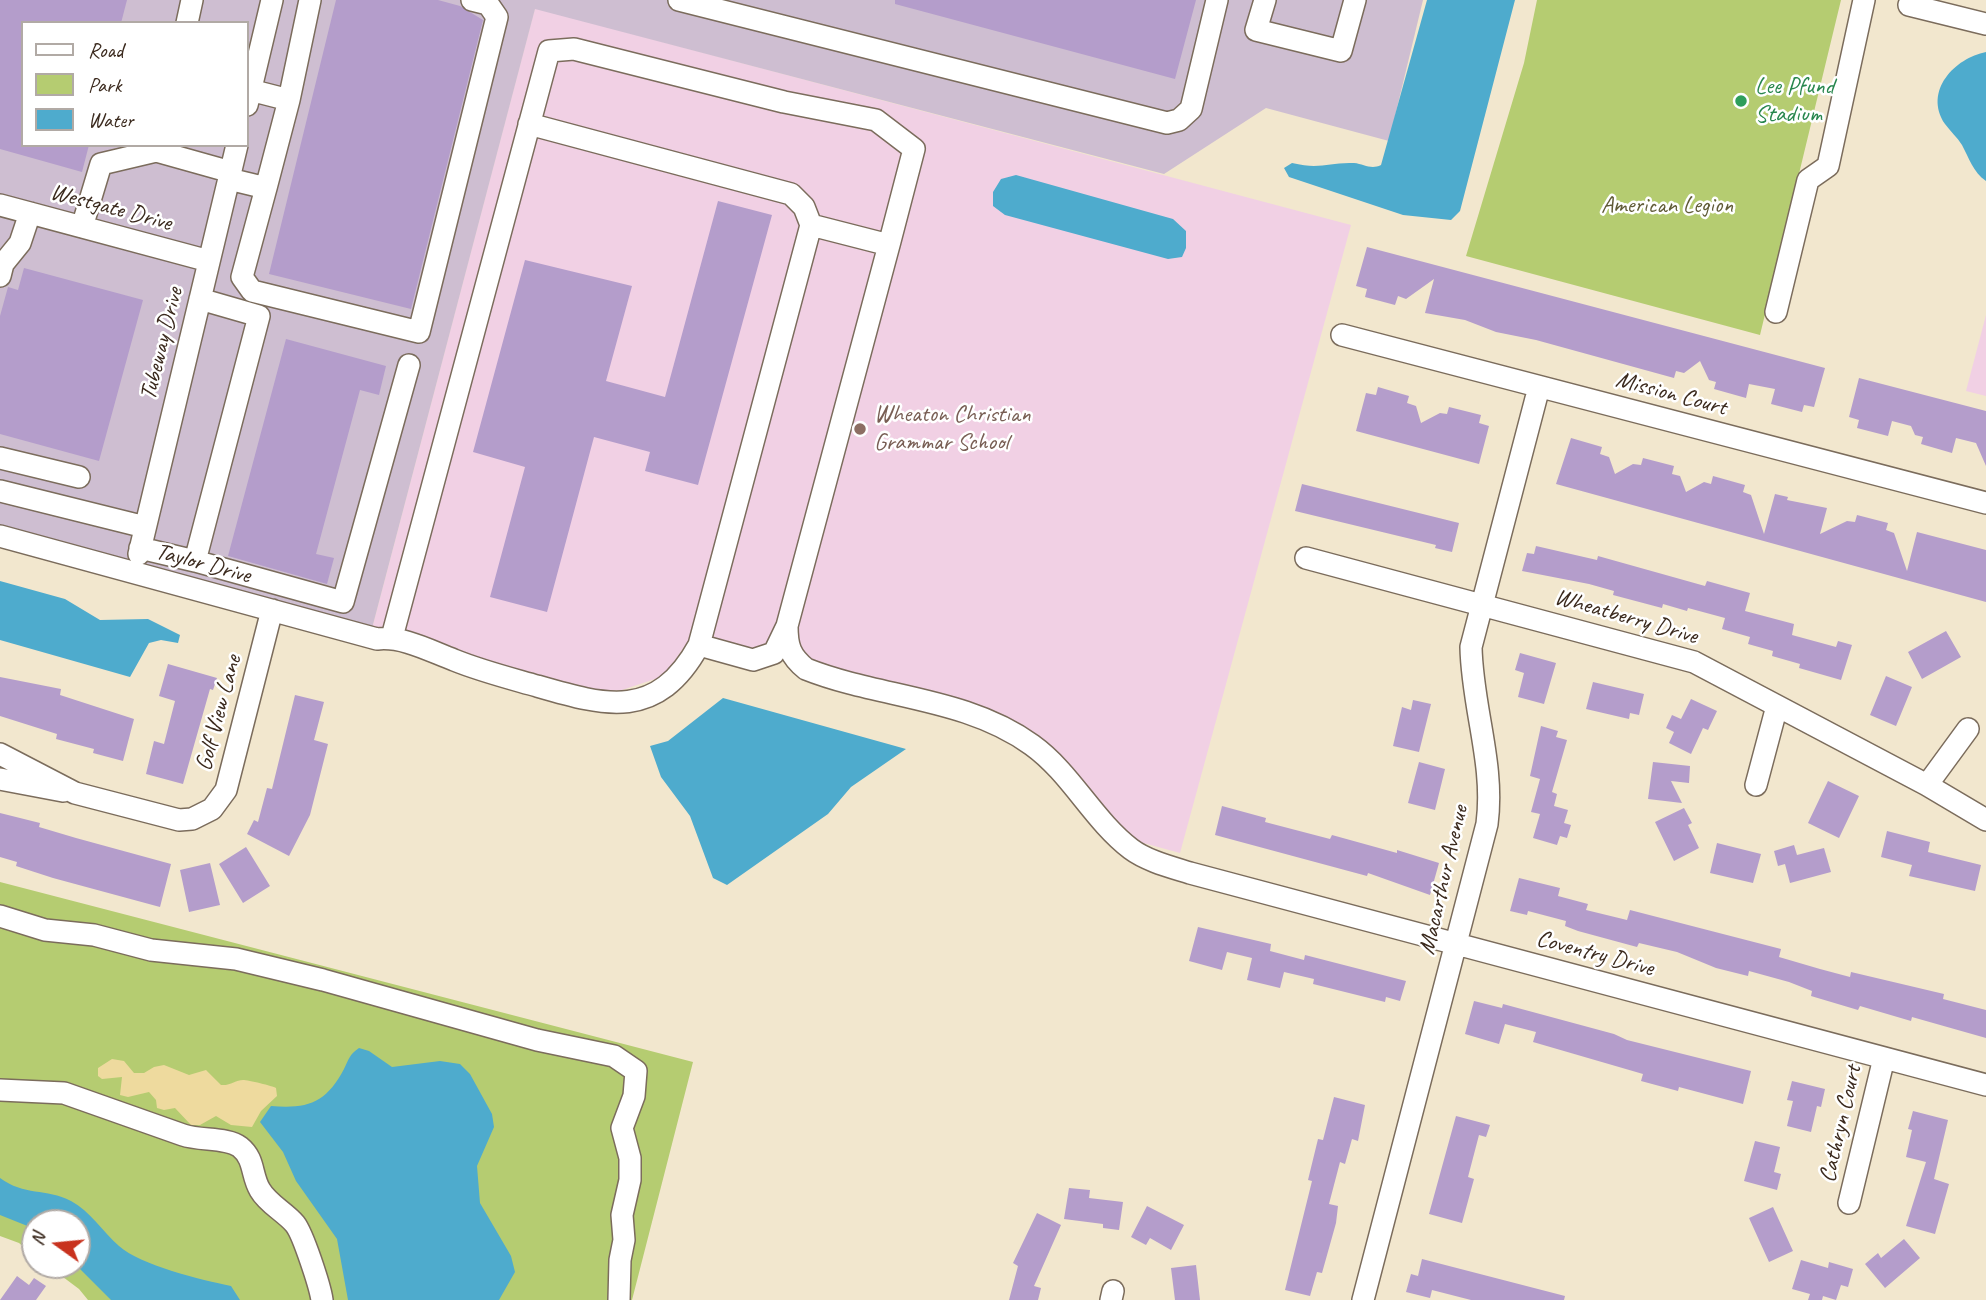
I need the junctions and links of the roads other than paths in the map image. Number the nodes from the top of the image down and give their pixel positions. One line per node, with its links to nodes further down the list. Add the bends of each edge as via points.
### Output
1 (192, 0): 11 (street)
2 (310, 0): 12 (street)
3 (472, 0): 20 (street, via 488,4 497,17 419,332 252,291 242,277)
4 (679, 0): 5 (street, via 1167,123 1191,109)
5 (1217, 0)
6 (1265, 0): 7 (street, via 1256,30 1341,51)
7 (1355, 0)
8 (1864, 0): 29 (street, via 1828,166 1808,180)
9 (1909, 5): 13 (street)
10 (270, 6): 12 (street); 14 (street)
11 (187, 21)
12 (306, 22): 15 (street)
13 (1986, 24)
14 (249, 97): 15 (street)
15 (289, 100): 20 (street)
16 (529, 124): 23 (street, via 791,194 804,206); 25 (street, via 549,51 574,49 876,120 914,149); 44 (street)
17 (237, 147): 19 (street, Tubeway Drive)
18 (157, 148): 19 (street); 24 (street, via 101,164)
19 (230, 175): 20 (street); 26 (street, Tubeway Drive)
20 (266, 188)
21 (0, 205): 22 (street, Westgate Drive)
22 (30, 213): 24 (street, Westgate Drive); 27 (street, via 20,243 3,264)
23 (811, 225): 25 (street); 45 (street)
24 (82, 227): 26 (street, Westgate Drive)
25 (889, 245): 43 (street)
26 (209, 261): 28 (street, Tubeway Drive)
27 (0, 276)
28 (200, 299): 38 (street, Tubeway Drive); 40 (street, via 259,316)
29 (1776, 312)
30 (1342, 335): 32 (street, Mission Court)
31 (409, 365): 40 (street, via 343,602)
32 (1539, 387): 36 (street, Mission Court); 41 (street, Macarthur Avenue)
33 (0, 458): 34 (street)
34 (79, 477)
35 (0, 491): 38 (street)
36 (1986, 503)
37 (0, 536): 42 (street, Taylor Drive)
38 (142, 543): 40 (street)
39 (1306, 558): 41 (street, Wheatberry Drive)
40 (195, 561)
41 (1481, 605): 46 (street, Wheatberry Drive, via 1682,658); 55 (street, Macarthur Avenue, via 1471,647 1472,671 1490,801)
42 (272, 610): 44 (street, Taylor Drive, via 377,639); 52 (street, Golf View Lane, via 226,790 212,809 179,820)
43 (787, 626): 45 (street, via 774,653 753,660); 55 (street, Coventry Drive, via 787,645 806,669 988,719 1033,745 1133,851 1191,873)
44 (392, 637): 45 (street, via 472,667 596,704 634,702 665,687)
45 (699, 645)
46 (1777, 706): 50 (street); 51 (street, Wheatberry Drive)
47 (1968, 729): 51 (street)
48 (0, 754): 52 (street, Golf View Lane)
49 (0, 779): 52 (street)
50 (1756, 785)
51 (1927, 785): 53 (street, Wheatberry Drive)
52 (75, 793)
53 (1986, 820)
54 (0, 916): 61 (street, via 138,948 236,959 537,1040 614,1056 636,1071 634,1096 622,1128 630,1180 622,1215)
55 (1457, 945): 56 (street, Coventry Drive); 62 (street, Macarthur Avenue)
56 (1884, 1058): 57 (street, Coventry Drive); 59 (street, Cathryn Court)
57 (1986, 1085)
58 (0, 1090): 60 (street, via 64,1093 202,1141 223,1139 239,1146 252,1161 260,1189 296,1226 318,1278)
59 (1849, 1203)
60 (322, 1300)
61 (619, 1300)
62 (1363, 1300)

